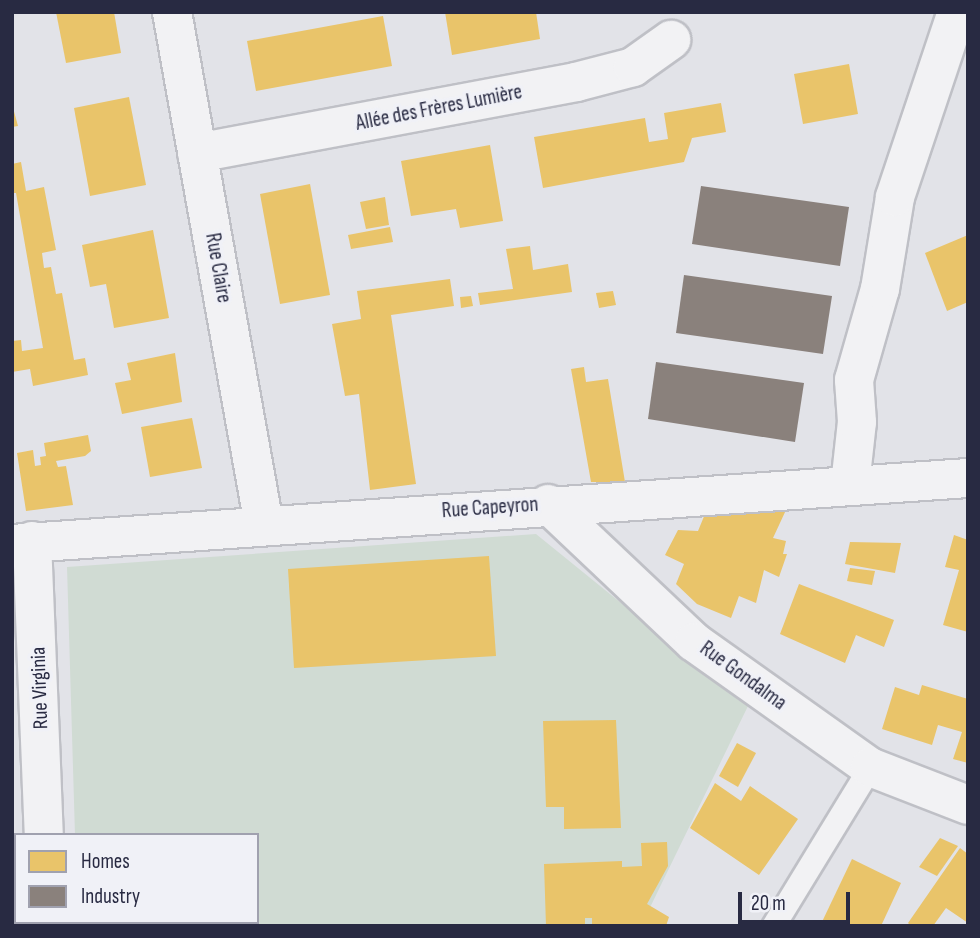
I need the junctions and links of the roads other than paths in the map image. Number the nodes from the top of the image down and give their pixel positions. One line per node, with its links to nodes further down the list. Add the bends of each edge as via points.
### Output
1 (172, 12): 4 (street, Rue Claire)
2 (957, 12): 6 (street, via 895,197 880,289 854,380 857,422)
3 (671, 40): 4 (street, Allée des Frères Lumière, via 633,67 576,82)
4 (197, 153): 8 (street, Rue Claire)
5 (968, 478): 6 (street, Rue Capeyron)
6 (850, 485): 7 (street, Rue Capeyron)
7 (548, 504): 8 (street, Rue Capeyron); 10 (street, Rue Gondalma, via 694,642)
8 (264, 525): 9 (street, Rue Capeyron)
9 (22, 543): 12 (street, Rue Virginia)
10 (870, 767): 11 (street, Rue Gondalma); 13 (lane)
11 (968, 805)
12 (33, 830)
13 (773, 926)

